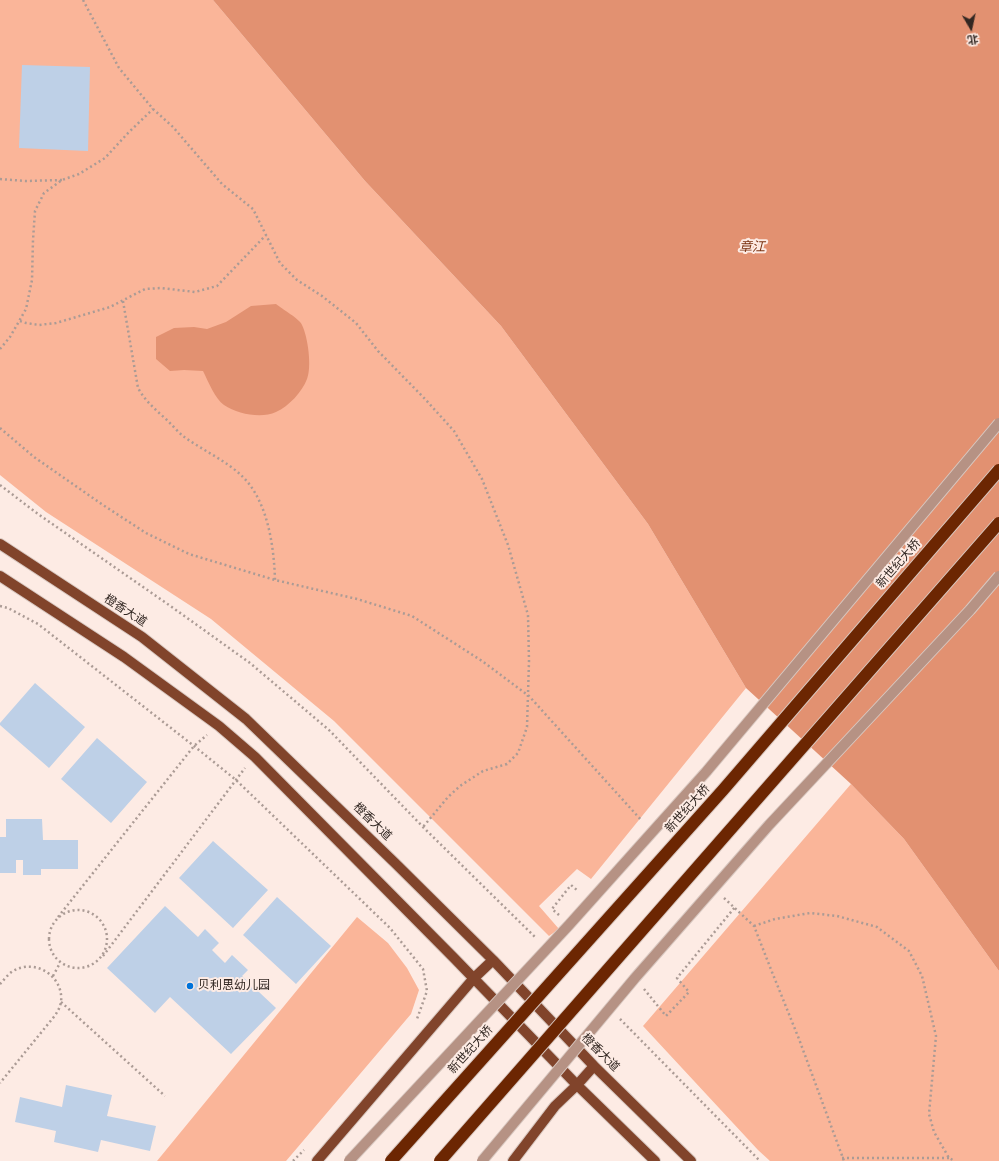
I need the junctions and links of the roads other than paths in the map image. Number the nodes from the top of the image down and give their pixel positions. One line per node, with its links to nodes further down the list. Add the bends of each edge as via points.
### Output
1 (999, 423): 12 (street, bridge, via 706,772 569,925)
2 (999, 470): 13 (highway, 新世纪大桥, bridge, via 723,790)
3 (999, 523): 14 (highway, bridge)
4 (0, 544): 7 (main road, 橙香大道, via 142,637 246,719)
5 (0, 576): 8 (main road, via 124,657 219,726 254,757)
6 (999, 576): 15 (street, bridge, via 769,824 634,978)
7 (493, 960): 8 (main road); 9 (main road, 橙香大道)
8 (474, 978): 10 (main road); 11 (main road)
9 (594, 1066): 10 (main road); 18 (main road, 橙香大道)
10 (577, 1085): 16 (main road, via 555,1106); 17 (main road)
11 (317, 1161)
12 (349, 1161)
13 (391, 1161)
14 (440, 1161)
15 (482, 1161)
16 (513, 1161)
17 (655, 1161)
18 (691, 1161)

